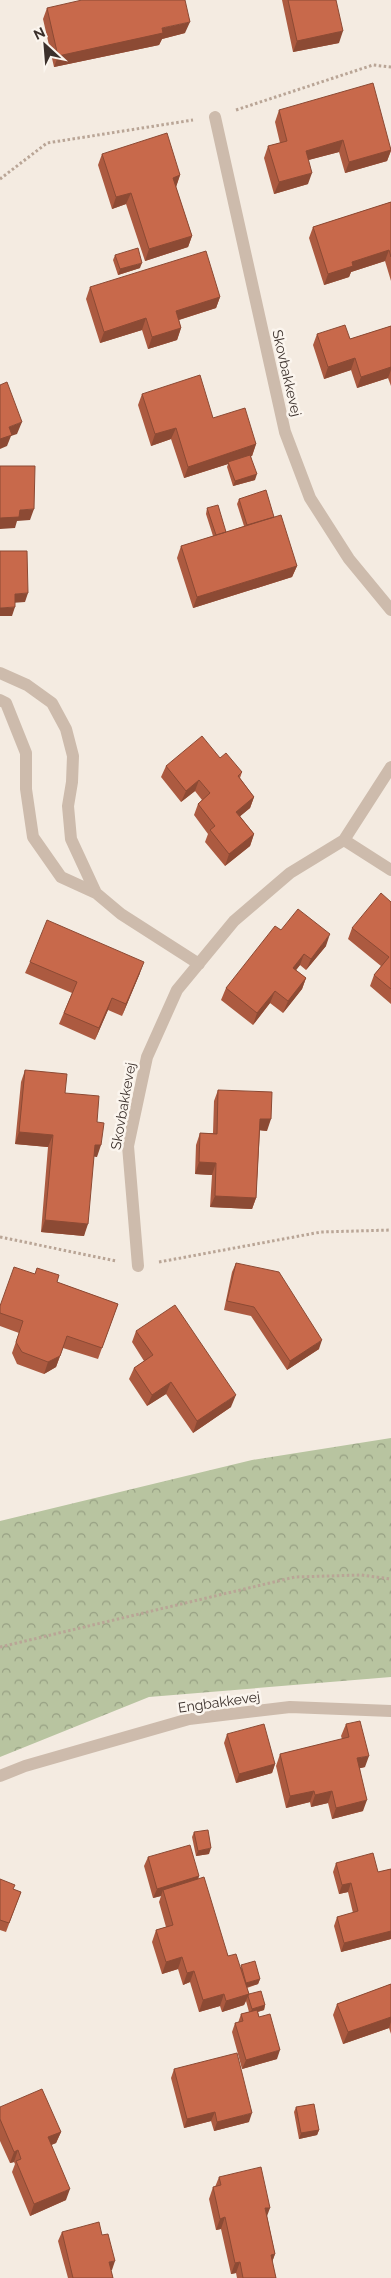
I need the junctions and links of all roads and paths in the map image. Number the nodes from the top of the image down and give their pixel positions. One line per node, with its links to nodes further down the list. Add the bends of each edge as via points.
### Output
1 (215, 117): 2 (street, Skovbakkevej, via 285,432 310,498 349,559)
2 (391, 610)
3 (0, 673): 8 (street, via 26,685 52,703 66,729 73,756 68,806 71,839)
4 (0, 700): 8 (street, via 6,703 26,753 26,789 33,837 61,877)
5 (391, 767): 6 (street, Skovbakkevej)
6 (344, 840): 7 (street); 9 (street, Skovbakkevej, via 290,873 241,915)
7 (391, 870)
8 (96, 893): 9 (street, via 121,914)
9 (198, 964): 12 (street, Skovbakkevej, via 177,990 147,1057 128,1146)
10 (391, 1230): 12 (path, via 321,1232)
11 (0, 1237): 12 (path)
12 (138, 1266)
13 (391, 1579): 14 (path, via 361,1574 295,1577)
14 (0, 1647)
15 (391, 1711): 16 (street, Engbakkevej, via 290,1707 189,1719)
16 (0, 1776)

